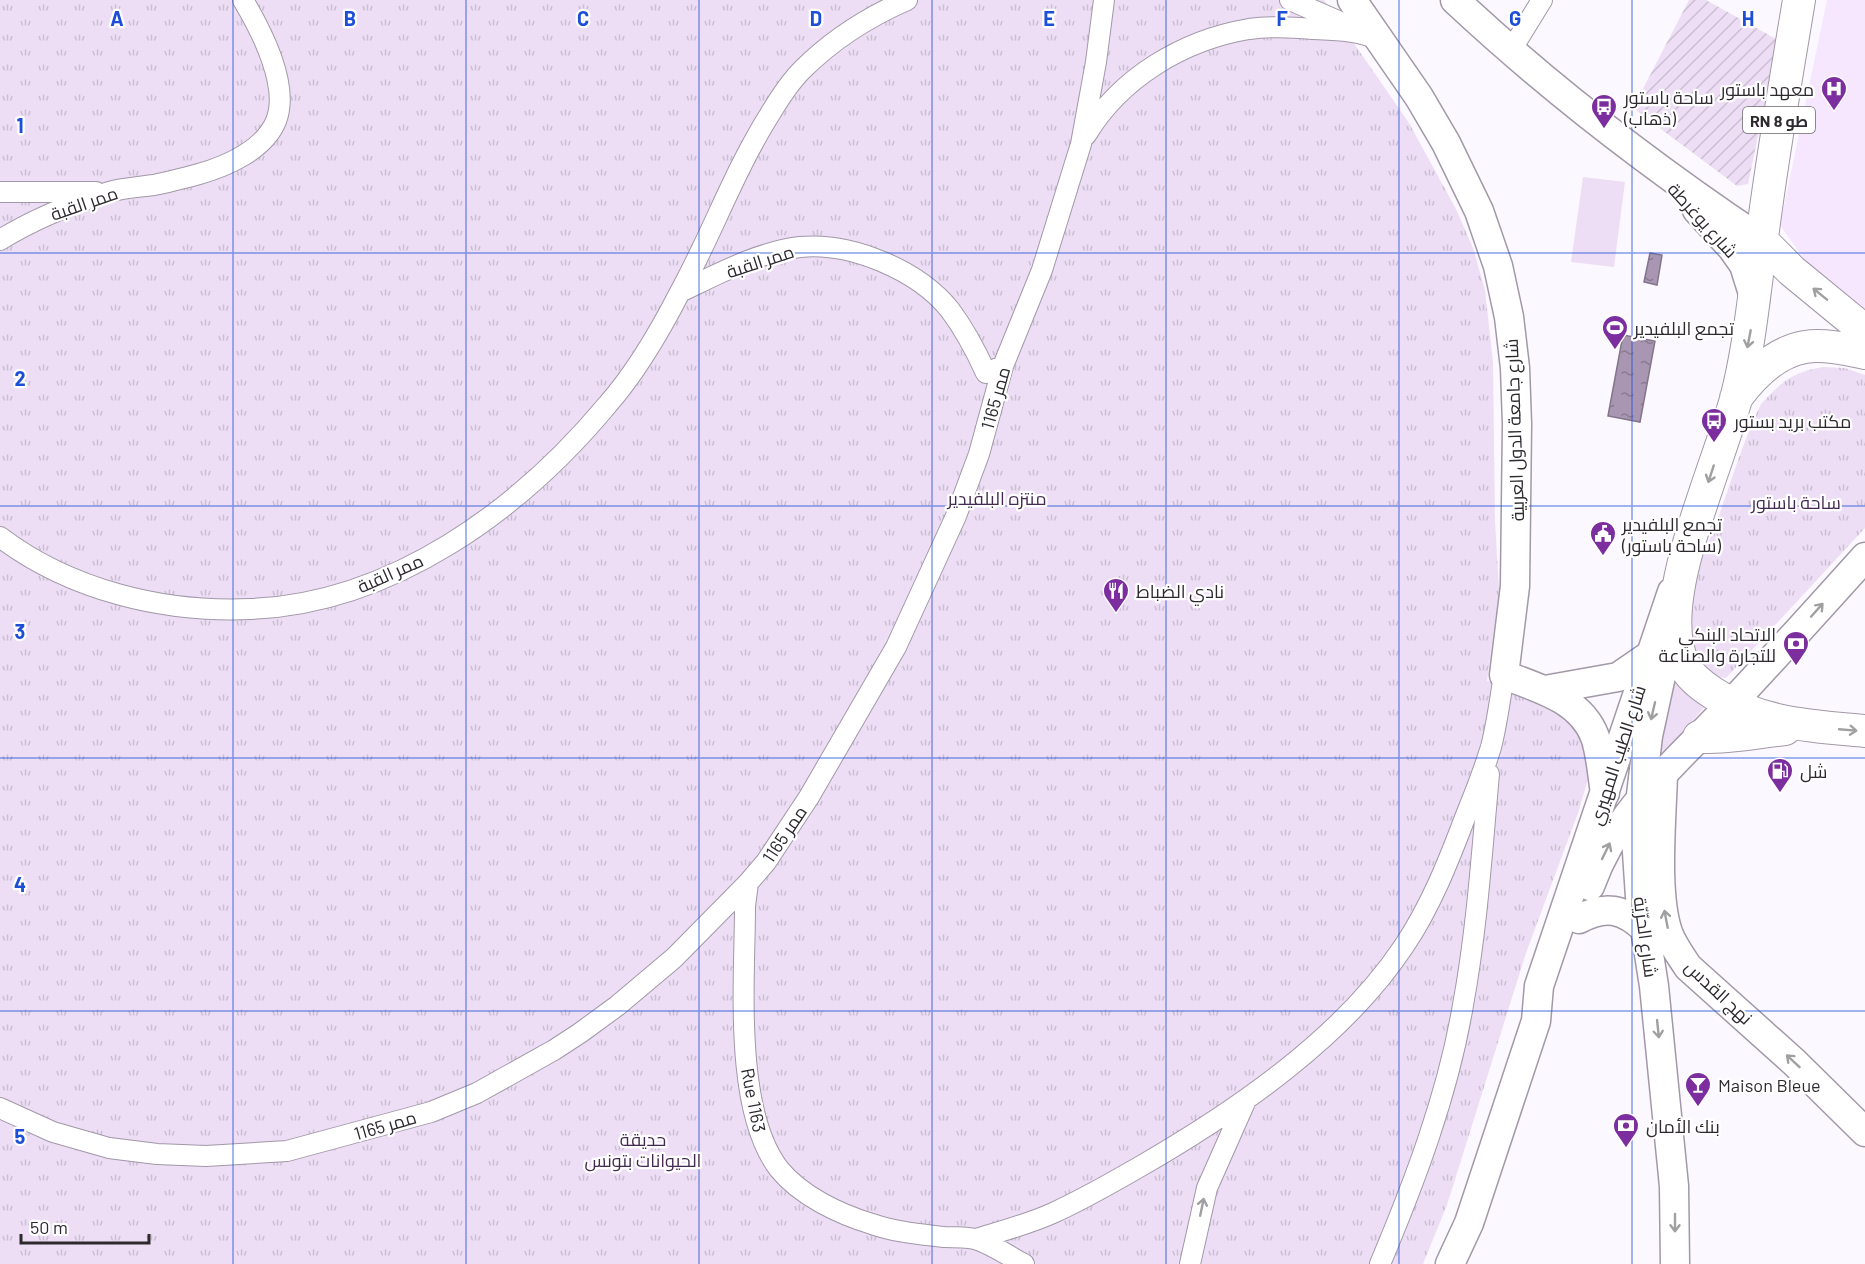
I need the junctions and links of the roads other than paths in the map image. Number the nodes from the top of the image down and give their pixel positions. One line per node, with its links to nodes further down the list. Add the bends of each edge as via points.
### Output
1 (243, 0): 14 (street, ممر القبة, via 273,65 279,92 276,121 270,130 245,154 224,165)
2 (907, 0): 17 (street, ممر القبة, via 849,31 822,51 787,87 755,137)
3 (1104, 0): 11 (street, ممر 1165)
4 (1290, 0): 9 (street)
5 (1352, 0): 9 (main road, شارع جامعة الدول العربية)
6 (1455, 0): 10 (main road, شارع يوغرطة)
7 (1542, 0): 10 (street)
8 (1799, 0): 16 (main road, RN 8 طو)
9 (1372, 37): 11 (street, via 1287,27 1250,29 1193,45 1126,86 1109,102); 28 (main road, شارع جامعة الدول العربية, via 1419,97 1479,211 1498,266 1509,317 1515,368 1518,477 1515,586)
10 (1510, 52): 12 (main road, شارع يوغرطة)
11 (1081, 144): 21 (street, ممر 1165, via 1042,270)
12 (1636, 149): 16 (main road, شارع يوغرطة); 18 (main road, شارع يوغرطة, via 1732,248 1744,265)
13 (0, 192): 14 (street)
14 (111, 192): 15 (street, ممر القبة, via 22,226)
15 (0, 240)
16 (1761, 240): 18 (main road, شارع الطيب المهيري / RN 8 طو); 19 (main road, one-way to 16)
17 (680, 292): 21 (street, ممر القبة, via 774,252 800,247 828,248 865,256 902,271 930,290 968,335 986,373); 23 (street, ممر القبة, via 610,403 555,462 452,542 384,579 308,602 266,608 172,607 97,588 22,553)
18 (1755, 300): 22 (main road, شارع الطيب المهيري / RN 8 طو, one-way to 22)
19 (1865, 331)
20 (1865, 352): 22 (main road, via 1804,347 1779,357 1751,377)
21 (1003, 366): 38 (street, ممر 1165, via 979,454 956,516 896,647 809,796)
22 (1736, 398): 24 (main road, شارع الطيب المهيري, one-way to 24)
23 (0, 537)
24 (1686, 550): 26 (main road); 27 (main road, شارع الطيب المهيري)
25 (1865, 557): 30 (main road, one-way to 25)
26 (1676, 613): 30 (main road, via 1676,648 1685,668); 37 (main road, شارع الحرّيّة, one-way to 37, via 1648,736)
27 (1650, 655): 29 (main road, via 1618,677); 36 (main road, شارع الطيب المهيري)
28 (1504, 675): 29 (main road); 34 (street)
29 (1545, 690): 36 (main road, via 1570,704 1590,728)
30 (1730, 705): 31 (main road, via 1756,716); 33 (main road)
31 (1813, 726): 32 (main road, one-way to 32); 33 (main road, via 1720,738)
32 (1865, 731)
33 (1699, 737): 35 (main road)
34 (1491, 745): 44 (street, via 1452,852 1404,946 1378,982 1344,1018); 50 (street, via 1474,933 1463,1007 1414,1182)
35 (1663, 774): 37 (main road); 41 (main road, نهج القدس, one-way to 35, via 1675,948 1664,914)
36 (1605, 793): 43 (main road, شارع الطيب المهيري, via 1539,986)
37 (1639, 799): 39 (main road, one-way to 37, via 1608,849); 40 (main road, شارع الحرّيّة, via 1636,837)
38 (748, 884): 45 (street, ممر 1165, via 652,978 580,1033 477,1093 431,1112 287,1151 206,1156 109,1148 53,1132); 47 (street, Rue 1163, via 744,1042 756,1118 779,1169 800,1188 844,1215 921,1235)
39 (1579, 919): 40 (main road, via 1599,911 1621,912); 43 (main road, via 1556,990)
40 (1645, 929): 42 (main road, شارع الحرّيّة)
41 (1688, 967): 42 (main road, via 1672,968); 46 (main road, نهج القدس, one-way to 41)
42 (1653, 986): 52 (main road, شارع الحرّيّة, one-way to 52, via 1674,1186)
43 (1536, 1021): 51 (main road, شارع الطيب المهيري, via 1469,1223)
44 (1248, 1098): 47 (street, via 1104,1187 1053,1213); 49 (street, one-way to 44, via 1207,1188)
45 (0, 1108)
46 (1865, 1132)
47 (976, 1239): 48 (street)
48 (1024, 1264)
49 (1190, 1264)
50 (1380, 1264)
51 (1450, 1264)
52 (1675, 1264)

